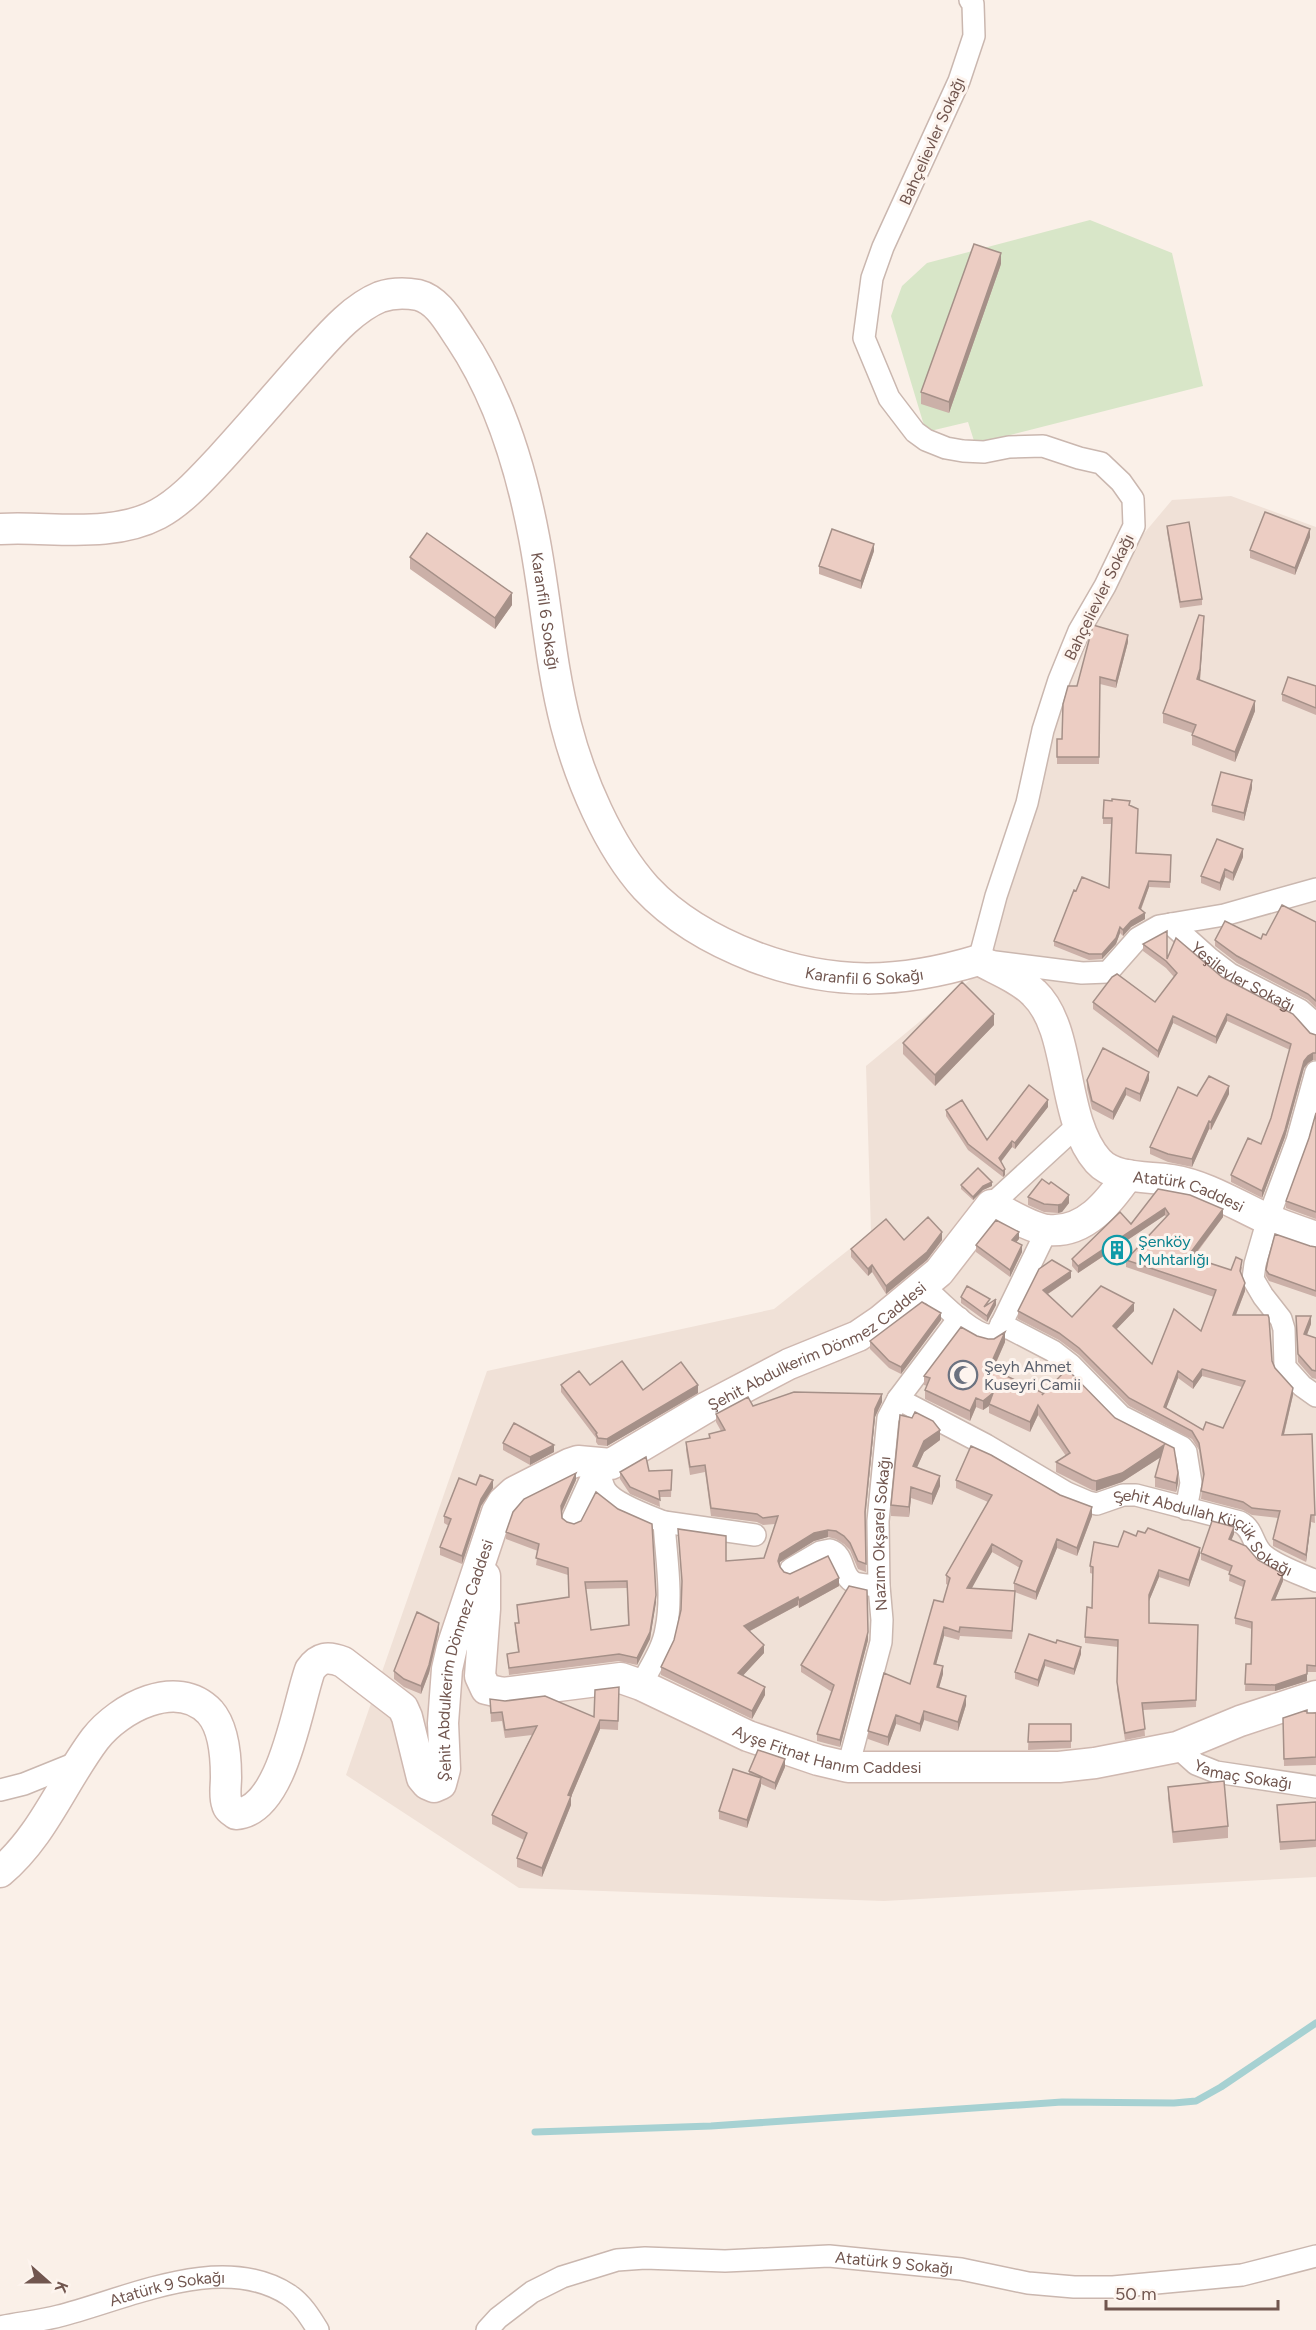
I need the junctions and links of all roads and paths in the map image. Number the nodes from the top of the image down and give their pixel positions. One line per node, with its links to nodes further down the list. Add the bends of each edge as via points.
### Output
1 (970, 0): 5 (street, Bahçelievler Sokağı, via 974,36 959,81 883,247 872,278 864,338 889,398 926,440 974,452 1043,446 1101,463 1133,500 1134,526 1079,631 1059,680 1027,803)
2 (0, 529): 5 (street, Karanfil 6 Sokağı, via 100,529 134,525 160,513 205,475 329,336 359,309 381,297 423,296 440,308 465,346 505,431 534,535 566,725 605,825 627,864 647,888 706,934 781,967 820,975 890,979 939,972)
3 (1316, 890): 4 (street, via 1247,910)
4 (1171, 924): 5 (street, via 1149,930 1138,938 1108,972 1082,973); 6 (street, Yeşilevler Sokağı, via 1230,974 1300,1010)
5 (979, 960): 8 (street, via 1018,981 1046,1008)
6 (1316, 1029)
7 (1316, 1072): 11 (street, via 1297,1141)
8 (1078, 1125): 9 (street, Atatürk Caddesi, via 1099,1163 1110,1171); 10 (street)
9 (1128, 1175): 11 (street, Atatürk Caddesi, via 1174,1180 1203,1189); 12 (street, via 1100,1212 1073,1226)
10 (991, 1205): 12 (street); 14 (street, Şehit Abdulkerim Dönmez Caddesi)
11 (1268, 1219): 13 (street, Atatürk Caddesi); 17 (street, via 1253,1279 1281,1319 1285,1367)
12 (1047, 1230): 16 (street)
13 (1316, 1237)
14 (924, 1286): 15 (street); 19 (street, Şehit Abdulkerim Dönmez Caddesi, via 858,1336 778,1370 707,1407 619,1461)
15 (959, 1318): 16 (street, via 987,1336 995,1335); 18 (street, Nazım Okşarel Sokağı)
16 (1001, 1324): 20 (street, via 1064,1359 1121,1416 1182,1447 1191,1483)
17 (1316, 1396)
18 (898, 1399): 20 (street, Şehit Abdullah Küçük Sokağı, via 1088,1502 1097,1504 1136,1495); 27 (street, Nazım Okşarel Sokağı, via 888,1418 878,1521)
19 (598, 1464): 21 (street); 22 (street, via 604,1488 611,1496); 24 (street, Şehit Abdulkerim Dönmez Caddesi, via 578,1461 514,1492 497,1512)
20 (1186, 1509): 26 (street, Şehit Abdullah Küçük Sokağı, via 1247,1526 1264,1556)
21 (573, 1518)
22 (664, 1522): 23 (street); 28 (street, via 669,1597 666,1629)
23 (755, 1535)
24 (486, 1547): 28 (street, Ayşe Fitnat Hanım Caddesi, via 480,1676 486,1689 503,1693 621,1678); 31 (street, Şehit Abdulkerim Dönmez Caddesi, via 447,1669 445,1768 441,1784 434,1787 422,1778 403,1708 361,1674 332,1657 315,1662 310,1670 279,1774 261,1800 245,1814 236,1814 227,1807 225,1755 218,1726 199,1702 183,1696 163,1696 114,1721 96,1738)
25 (790, 1569): 27 (street, via 830,1550 838,1554 847,1578)
26 (1316, 1581)
27 (879, 1586): 32 (street, Nazım Okşarel Sokağı, via 880,1642)
28 (641, 1685): 32 (street, Ayşe Fitnat Hanım Caddesi, via 748,1736)
29 (1316, 1696): 30 (street, Ayşe Fitnat Hanım Caddesi)
30 (1177, 1747): 32 (street, Ayşe Fitnat Hanım Caddesi, via 1059,1767); 33 (street, Yamaç Sokağı, via 1196,1764 1216,1772)
31 (82, 1760): 34 (street); 35 (street, Şehit Abdulkerim Dönmez Caddesi, via 39,1830)
32 (848, 1767)
33 (1316, 1787)
34 (0, 1790)
35 (0, 1872)
36 (1316, 2256): 39 (street, Atatürk 9 Sokağı, via 1242,2275 1113,2287 1028,2283 961,2269 829,2256 725,2261 618,2260 562,2277 532,2292)
37 (0, 2327): 38 (street, Atatürk 9 Sokağı, via 58,2316 145,2289 228,2277 257,2282 288,2295 305,2310)
38 (318, 2330)
39 (487, 2330)

